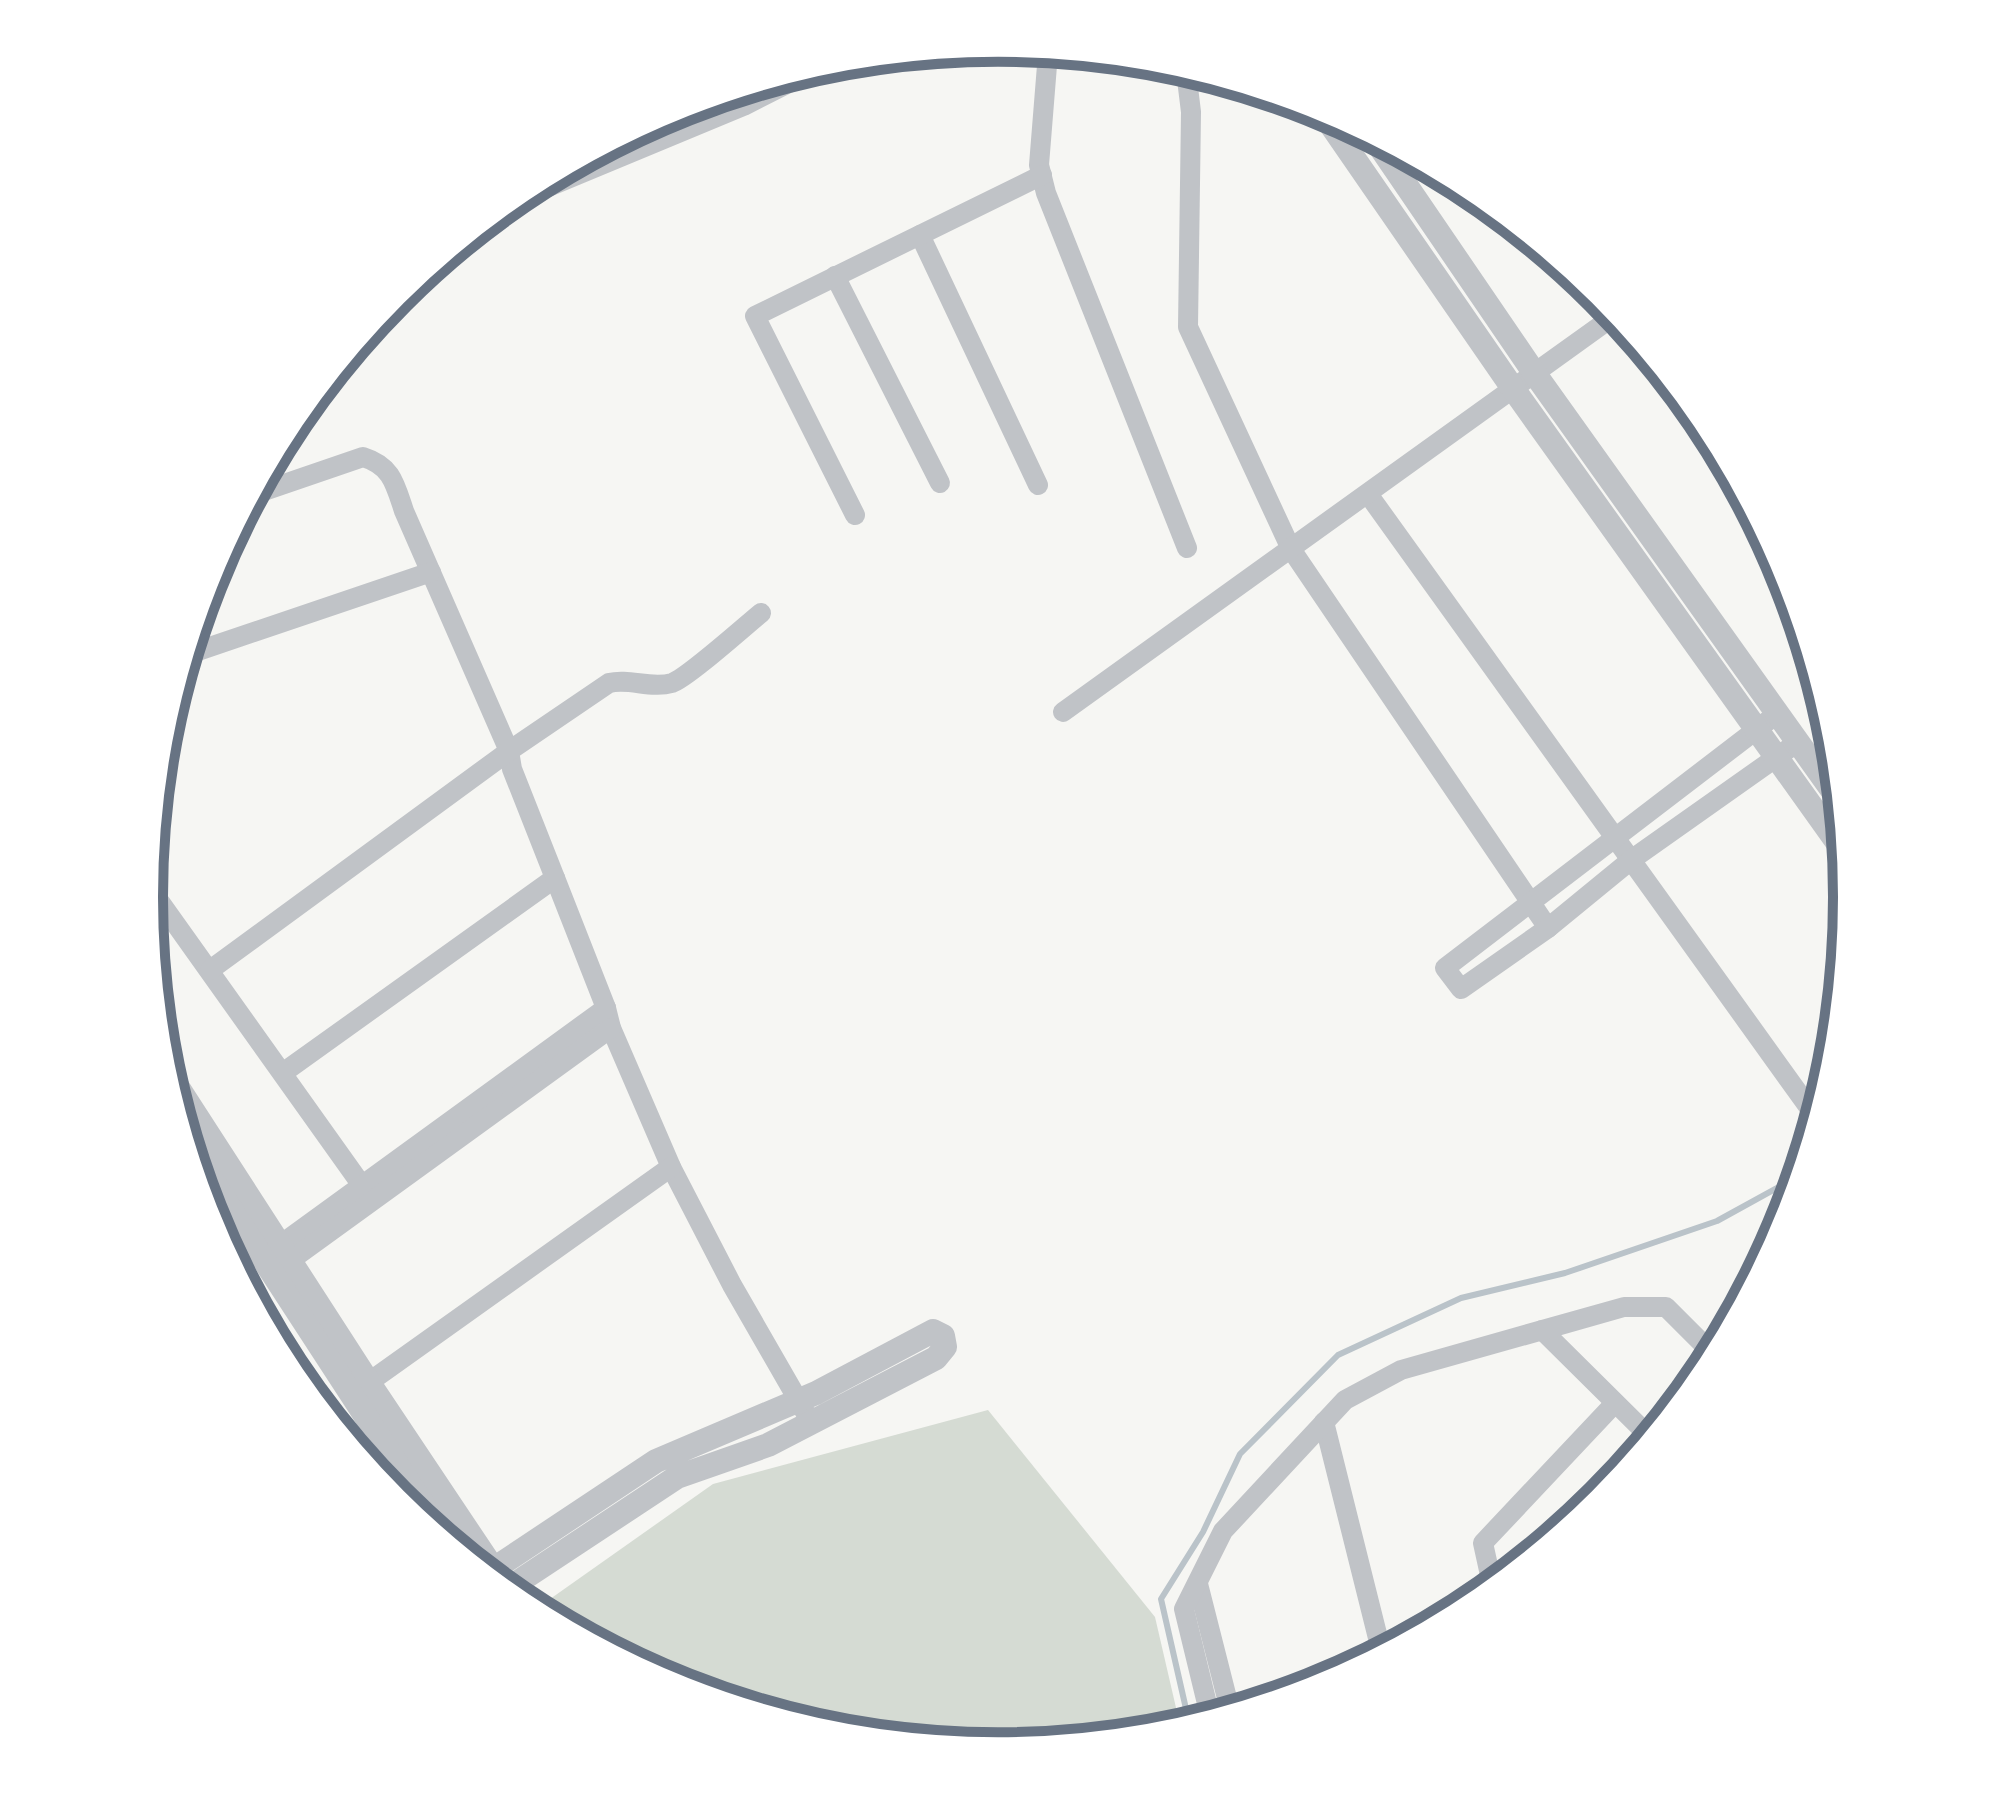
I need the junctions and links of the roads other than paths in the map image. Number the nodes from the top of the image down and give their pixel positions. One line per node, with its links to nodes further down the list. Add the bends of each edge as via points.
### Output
1 (1047, 64): 7 (street)
2 (1188, 84): 19 (street, via 1188,327)
3 (681, 125): 5 (street)
4 (1338, 135): 12 (street)
5 (629, 148)
6 (1389, 159): 11 (street)
7 (1042, 175): 8 (street); 18 (street)
8 (920, 235): 9 (street); 14 (street)
9 (835, 276): 13 (street); 17 (street, via 755,316)
10 (1604, 323): 11 (street)
11 (1535, 374): 12 (street); 24 (street)
12 (1514, 390): 16 (street); 25 (street)
13 (940, 483)
14 (1038, 485)
15 (270, 489): 20 (street, via 363,457 379,462 393,477)
16 (1368, 494): 19 (street); 31 (street)
17 (855, 515)
18 (1187, 548)
19 (1291, 549): 23 (street); 34 (street)
20 (431, 572): 22 (street); 27 (street)
21 (761, 613): 27 (street, via 674,682 609,683)
22 (201, 650)
23 (1063, 712)
24 (1777, 713): 25 (street); 26 (street)
25 (1757, 730): 28 (street); 31 (street)
26 (1798, 742): 28 (street); 29 (street)
27 (509, 751): 33 (street); 37 (street)
28 (1777, 757): 30 (street); 32 (street)
29 (1825, 779)
30 (1830, 832)
31 (1615, 838): 32 (street); 34 (street)
32 (1631, 860): 36 (street); 40 (street)
33 (555, 878): 38 (street); 39 (street)
34 (1531, 902): 36 (street); 36 (street, via 1445,968 1461,989)
35 (163, 906): 37 (street)
36 (1548, 928)
37 (210, 970): 39 (street)
38 (609, 1018): 42 (street); 44 (street)
39 (284, 1072): 44 (street)
40 (1807, 1105)
41 (191, 1111): 45 (street)
42 (671, 1167): 48 (street); 49 (street)
43 (210, 1173): 45 (street)
44 (368, 1193): 45 (street)
45 (276, 1259): 48 (street)
46 (1542, 1330): 47 (street, via 1624,1307 1666,1307); 50 (street); 51 (street, via 1401,1370 1345,1400)
47 (1703, 1344)
48 (360, 1389): 54 (street); 55 (street)
49 (799, 1400): 52 (street); 52 (street, via 933,1331 943,1336 945,1347 936,1358); 56 (street, via 656,1461)
50 (1615, 1403): 53 (street); 57 (street, via 1483,1543)
51 (1324, 1422): 59 (street, via 1223,1531); 60 (street)
52 (810, 1423): 58 (street, via 768,1445 677,1477)
53 (1641, 1429)
54 (386, 1464)
55 (476, 1548)
56 (507, 1571)
57 (1489, 1571)
58 (508, 1572)
59 (1198, 1584): 61 (street); 62 (street, via 1184,1609)
60 (1378, 1640)
61 (1227, 1700)
62 (1207, 1705)

